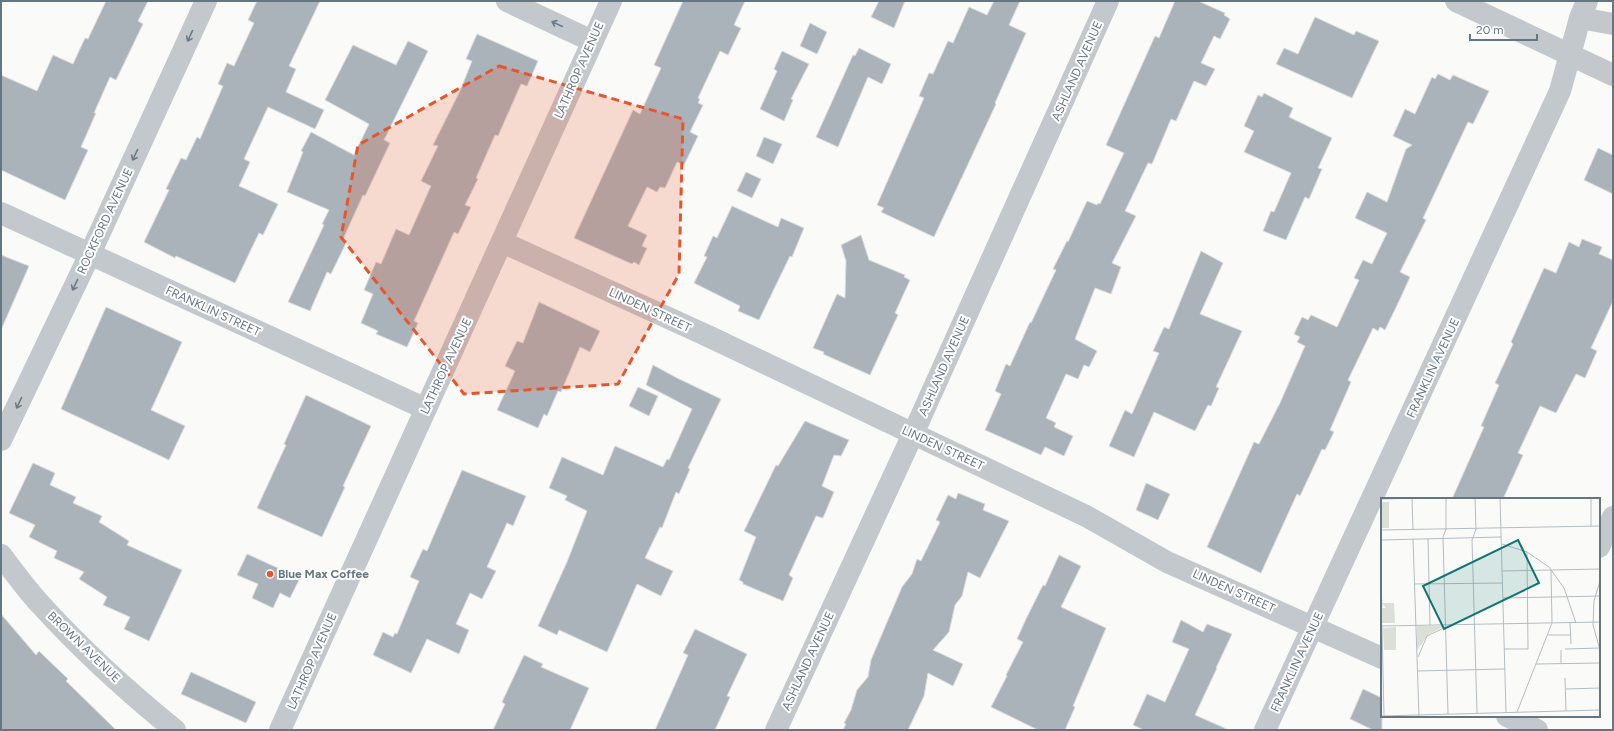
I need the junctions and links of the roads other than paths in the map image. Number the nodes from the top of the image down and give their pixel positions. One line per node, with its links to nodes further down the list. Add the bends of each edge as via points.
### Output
1 (206, 1): 13 (street, ROCKFORD AVENUE, one-way to 13)
2 (508, 1): 8 (street, one-way to 2)
3 (611, 1): 8 (street, LATHROP AVENUE)
4 (1108, 1): 15 (street, ASHLAND AVENUE)
5 (1456, 1): 9 (street)
6 (1584, 10): 7 (street); 9 (street, FRANKLIN AVENUE)
7 (1613, 24)
8 (592, 41): 12 (street, LATHROP AVENUE)
9 (1570, 55): 10 (street); 20 (street, FRANKLIN AVENUE, via 1560,91)
10 (1613, 75)
11 (1, 213): 13 (street, FRANKLIN STREET)
12 (502, 242): 14 (street, LATHROP AVENUE); 15 (street, LINDEN STREET)
13 (90, 254): 14 (street, FRANKLIN STREET); 16 (street, ROCKFORD AVENUE, one-way to 16)
14 (426, 409): 23 (street, LATHROP AVENUE)
15 (914, 434): 20 (street, LINDEN STREET, via 1086,516 1167,562); 24 (street, ASHLAND AVENUE)
16 (1, 440)
17 (1613, 517): 18 (street)
18 (1600, 545)
19 (1, 555): 22 (street, BROWN AVENUE, via 40,604 85,650)
20 (1314, 627): 21 (street, LINDEN STREET); 25 (street, FRANKLIN AVENUE)
21 (1381, 658)
22 (175, 730)
23 (280, 730)
24 (776, 730)
25 (1265, 730)

